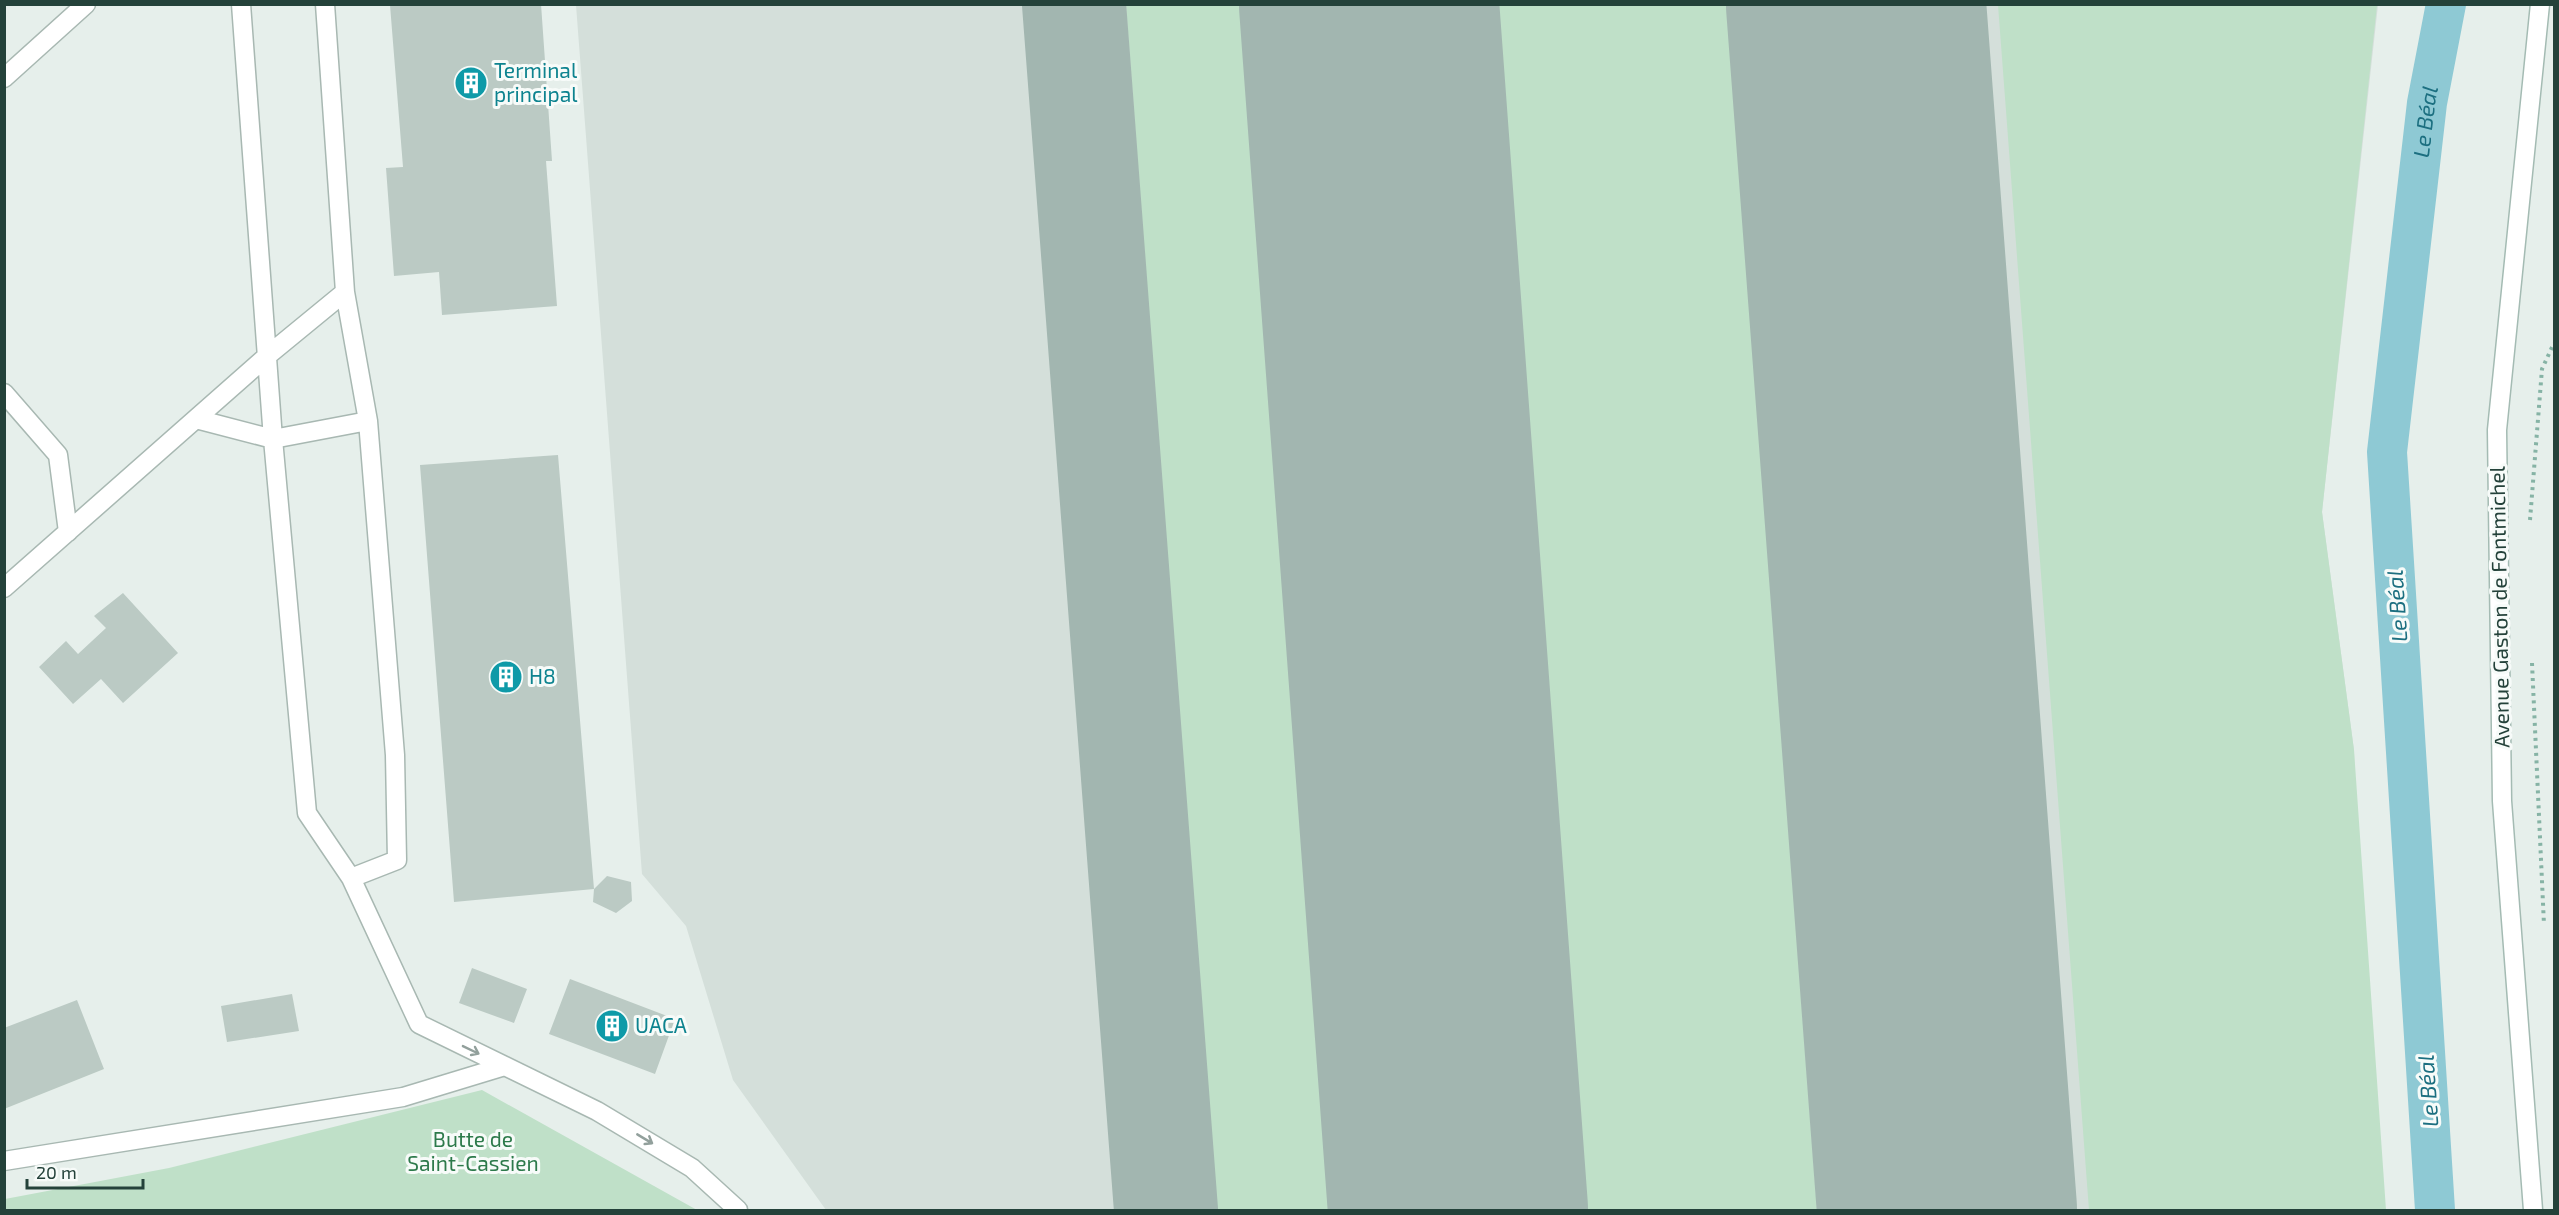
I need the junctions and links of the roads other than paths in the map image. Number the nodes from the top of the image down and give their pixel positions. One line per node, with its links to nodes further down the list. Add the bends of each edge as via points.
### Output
1 (86, 4): 5 (main road)
2 (241, 4): 7 (main road)
3 (325, 4): 6 (main road)
4 (2540, 4): 18 (main road, Avenue Gaston de Fontmichel, via 2497,430 2502,801)
5 (4, 78)
6 (345, 292): 7 (main road); 10 (main road)
7 (267, 356): 9 (main road); 11 (main road)
8 (4, 393): 12 (main road, via 58,455)
9 (196, 420): 11 (main road); 12 (main road)
10 (368, 421): 11 (main road); 14 (main road, via 394,755 398,860)
11 (273, 439): 14 (main road, via 307,813)
12 (68, 532): 13 (main road)
13 (4, 588)
14 (351, 878): 15 (main road, one-way to 15, via 419,1024)
15 (505, 1066): 16 (main road, via 403,1097); 17 (main road, one-way to 17, via 597,1111 692,1168)
16 (4, 1161)
17 (738, 1210)
18 (2533, 1210)

